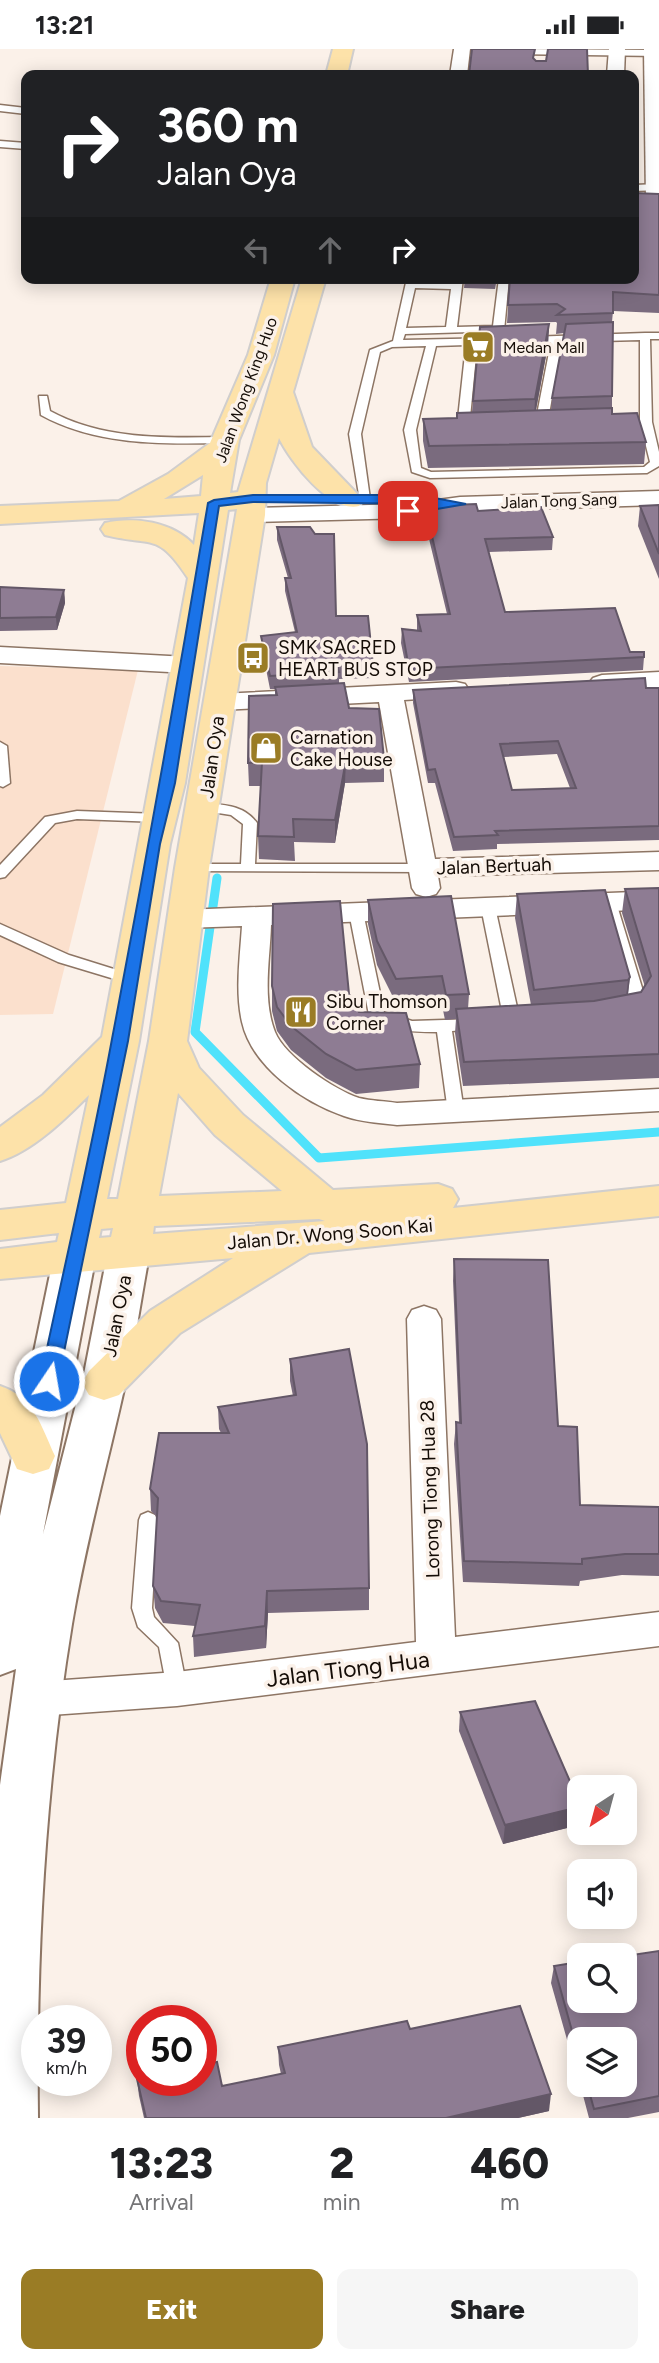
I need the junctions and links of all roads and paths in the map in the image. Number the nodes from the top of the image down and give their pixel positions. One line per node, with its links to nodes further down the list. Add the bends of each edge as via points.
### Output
1 (343, 49): 8 (main road)
2 (467, 51): 9 (street)
3 (542, 51): 4 (lane); 5 (lane); 7 (lane)
4 (617, 51): 6 (lane); 10 (street)
5 (502, 52)
6 (654, 52): 16 (street)
7 (541, 64)
8 (338, 70)
9 (461, 70)
10 (616, 70)
11 (0, 108): 12 (lane)
12 (21, 110)
13 (0, 144): 14 (lane)
14 (21, 146)
15 (639, 189): 16 (lane)
16 (658, 194): 17 (street)
17 (639, 200)
18 (281, 284): 46 (main road, Jalan Wong King Huo, via 261,355)
19 (312, 284): 34 (main road, Jalan Wong King Huo)
20 (411, 284): 26 (lane)
21 (458, 284): 25 (lane)
22 (503, 284): 24 (lane)
23 (659, 326): 27 (lane)
24 (498, 329): 25 (lane); 27 (lane)
25 (451, 330): 26 (lane)
26 (400, 331): 33 (lane)
27 (516, 334): 30 (lane); 31 (lane)
28 (645, 336): 29 (lane); 30 (lane); 36 (lane)
29 (659, 336)
30 (557, 339): 38 (lane)
31 (472, 341): 32 (lane); 43 (lane)
32 (432, 342): 33 (lane); 45 (lane)
33 (398, 344): 48 (lane, via 379,347 371,357 355,434)
34 (281, 394): 48 (main road, via 297,446 314,468); 50 (main road, Jalan Wong King Huo, via 252,483)
35 (43, 398): 46 (lane, via 45,413 61,424)
36 (653, 422): 37 (lane); 45 (lane, via 656,463 647,470 430,475 414,467)
37 (633, 423)
38 (541, 425): 39 (lane); 40 (lane)
39 (554, 425)
40 (528, 426)
41 (476, 427): 43 (lane)
42 (450, 428): 43 (lane)
43 (463, 428)
44 (424, 429): 45 (lane)
45 (410, 430)
46 (224, 443): 51 (main road, Jalan Wong King Huo); 53 (main road, via 178,480)
47 (659, 498): 49 (street, Jalan Tong Sang)
48 (356, 499): 49 (street, Jalan Tong Sang, via 444,499); 50 (street, Jalan Tong Sang)
49 (460, 504): 50 (street, Jalan Tong Sang, via 408,511)
50 (252, 507): 51 (main road); 62 (main road, Jalan Oya)
51 (214, 512): 53 (main road); 55 (main road, Jalan Oya)
52 (0, 515): 53 (main road)
53 (114, 519): 54 (main road); 55 (main road, via 172,536)
54 (0, 532)
55 (202, 578): 57 (main road, Jalan Oya)
56 (0, 655): 57 (street)
57 (188, 665): 66 (main road, Jalan Oya)
58 (659, 680): 59 (street)
59 (578, 684)
60 (484, 689): 61 (street)
61 (390, 694): 62 (street); 70 (street, Jalan Bertuah)
62 (220, 702): 65 (main road, Jalan Oya)
63 (0, 746): 64 (lane)
64 (4, 783)
65 (204, 807): 68 (main road, Jalan Oya); 69 (lane, via 248,818)
66 (159, 818): 71 (lane, via 77,815 50,820); 79 (main road, Jalan Oya)
67 (659, 861): 70 (street, Jalan Bertuah)
68 (192, 868): 69 (lane); 77 (main road, Jalan Oya)
69 (248, 868): 70 (lane)
70 (422, 868): 75 (street)
71 (0, 874)
72 (659, 900): 73 (street)
73 (609, 902): 74 (street); 80 (lane, via 638,1001 633,1010)
74 (488, 907): 75 (street); 81 (lane, via 518,1021)
75 (430, 909): 76 (street)
76 (356, 912): 77 (street); 81 (lane, via 377,1015 395,1024)
77 (218, 918): 83 (main road, Jalan Oya); 85 (street, via 255,1006 261,1035 279,1060 311,1087 354,1107 397,1114)
78 (0, 929): 79 (lane, via 80,967)
79 (131, 979): 82 (main road, Jalan Oya)
80 (611, 1017)
81 (444, 1026): 85 (lane)
82 (120, 1041): 86 (main road, via 57,1104); 89 (main road, Jalan Oya)
83 (168, 1041): 90 (main road, via 183,1074); 92 (main road, Jalan Oya)
84 (659, 1100): 85 (street)
85 (456, 1112)
86 (0, 1147)
87 (659, 1175): 90 (main road, Jalan Dr. Wong Soon Kai, via 456,1198)
88 (659, 1201): 90 (main road, Jalan Dr. Wong Soon Kai)
89 (83, 1214): 91 (main road, Jalan Dr. Wong Soon Kai); 92 (main road, Jalan Dr. Wong Soon Kai); 93 (main road, Jalan Oya)
90 (317, 1222): 92 (main road, Jalan Dr. Wong Soon Kai); 96 (main road, via 165,1322)
91 (0, 1225)
92 (132, 1231): 93 (main road, Jalan Dr. Wong Soon Kai); 96 (main road, Jalan Oya)
93 (75, 1255): 94 (main road, Jalan Dr. Wong Soon Kai); 98 (main road, Jalan Oya)
94 (0, 1264)
95 (424, 1319): 102 (street, Lorong Tiong Hua 28)
96 (104, 1383): 104 (main road, Jalan Oya, via 76,1485)
97 (0, 1403): 98 (main road, via 13,1413)
98 (33, 1456): 101 (main road, Jalan Oya)
99 (148, 1520): 103 (lane, via 142,1608 145,1621 168,1643)
100 (659, 1629): 102 (street, Jalan Tiong Hua)
101 (0, 1654)
102 (436, 1658): 103 (street, Jalan Tiong Hua)
103 (177, 1689): 104 (street, Jalan Tiong Hua)
104 (37, 1699): 105 (main road, Jalan Oya, via 18,1834 9,2022)
105 (10, 2118)

